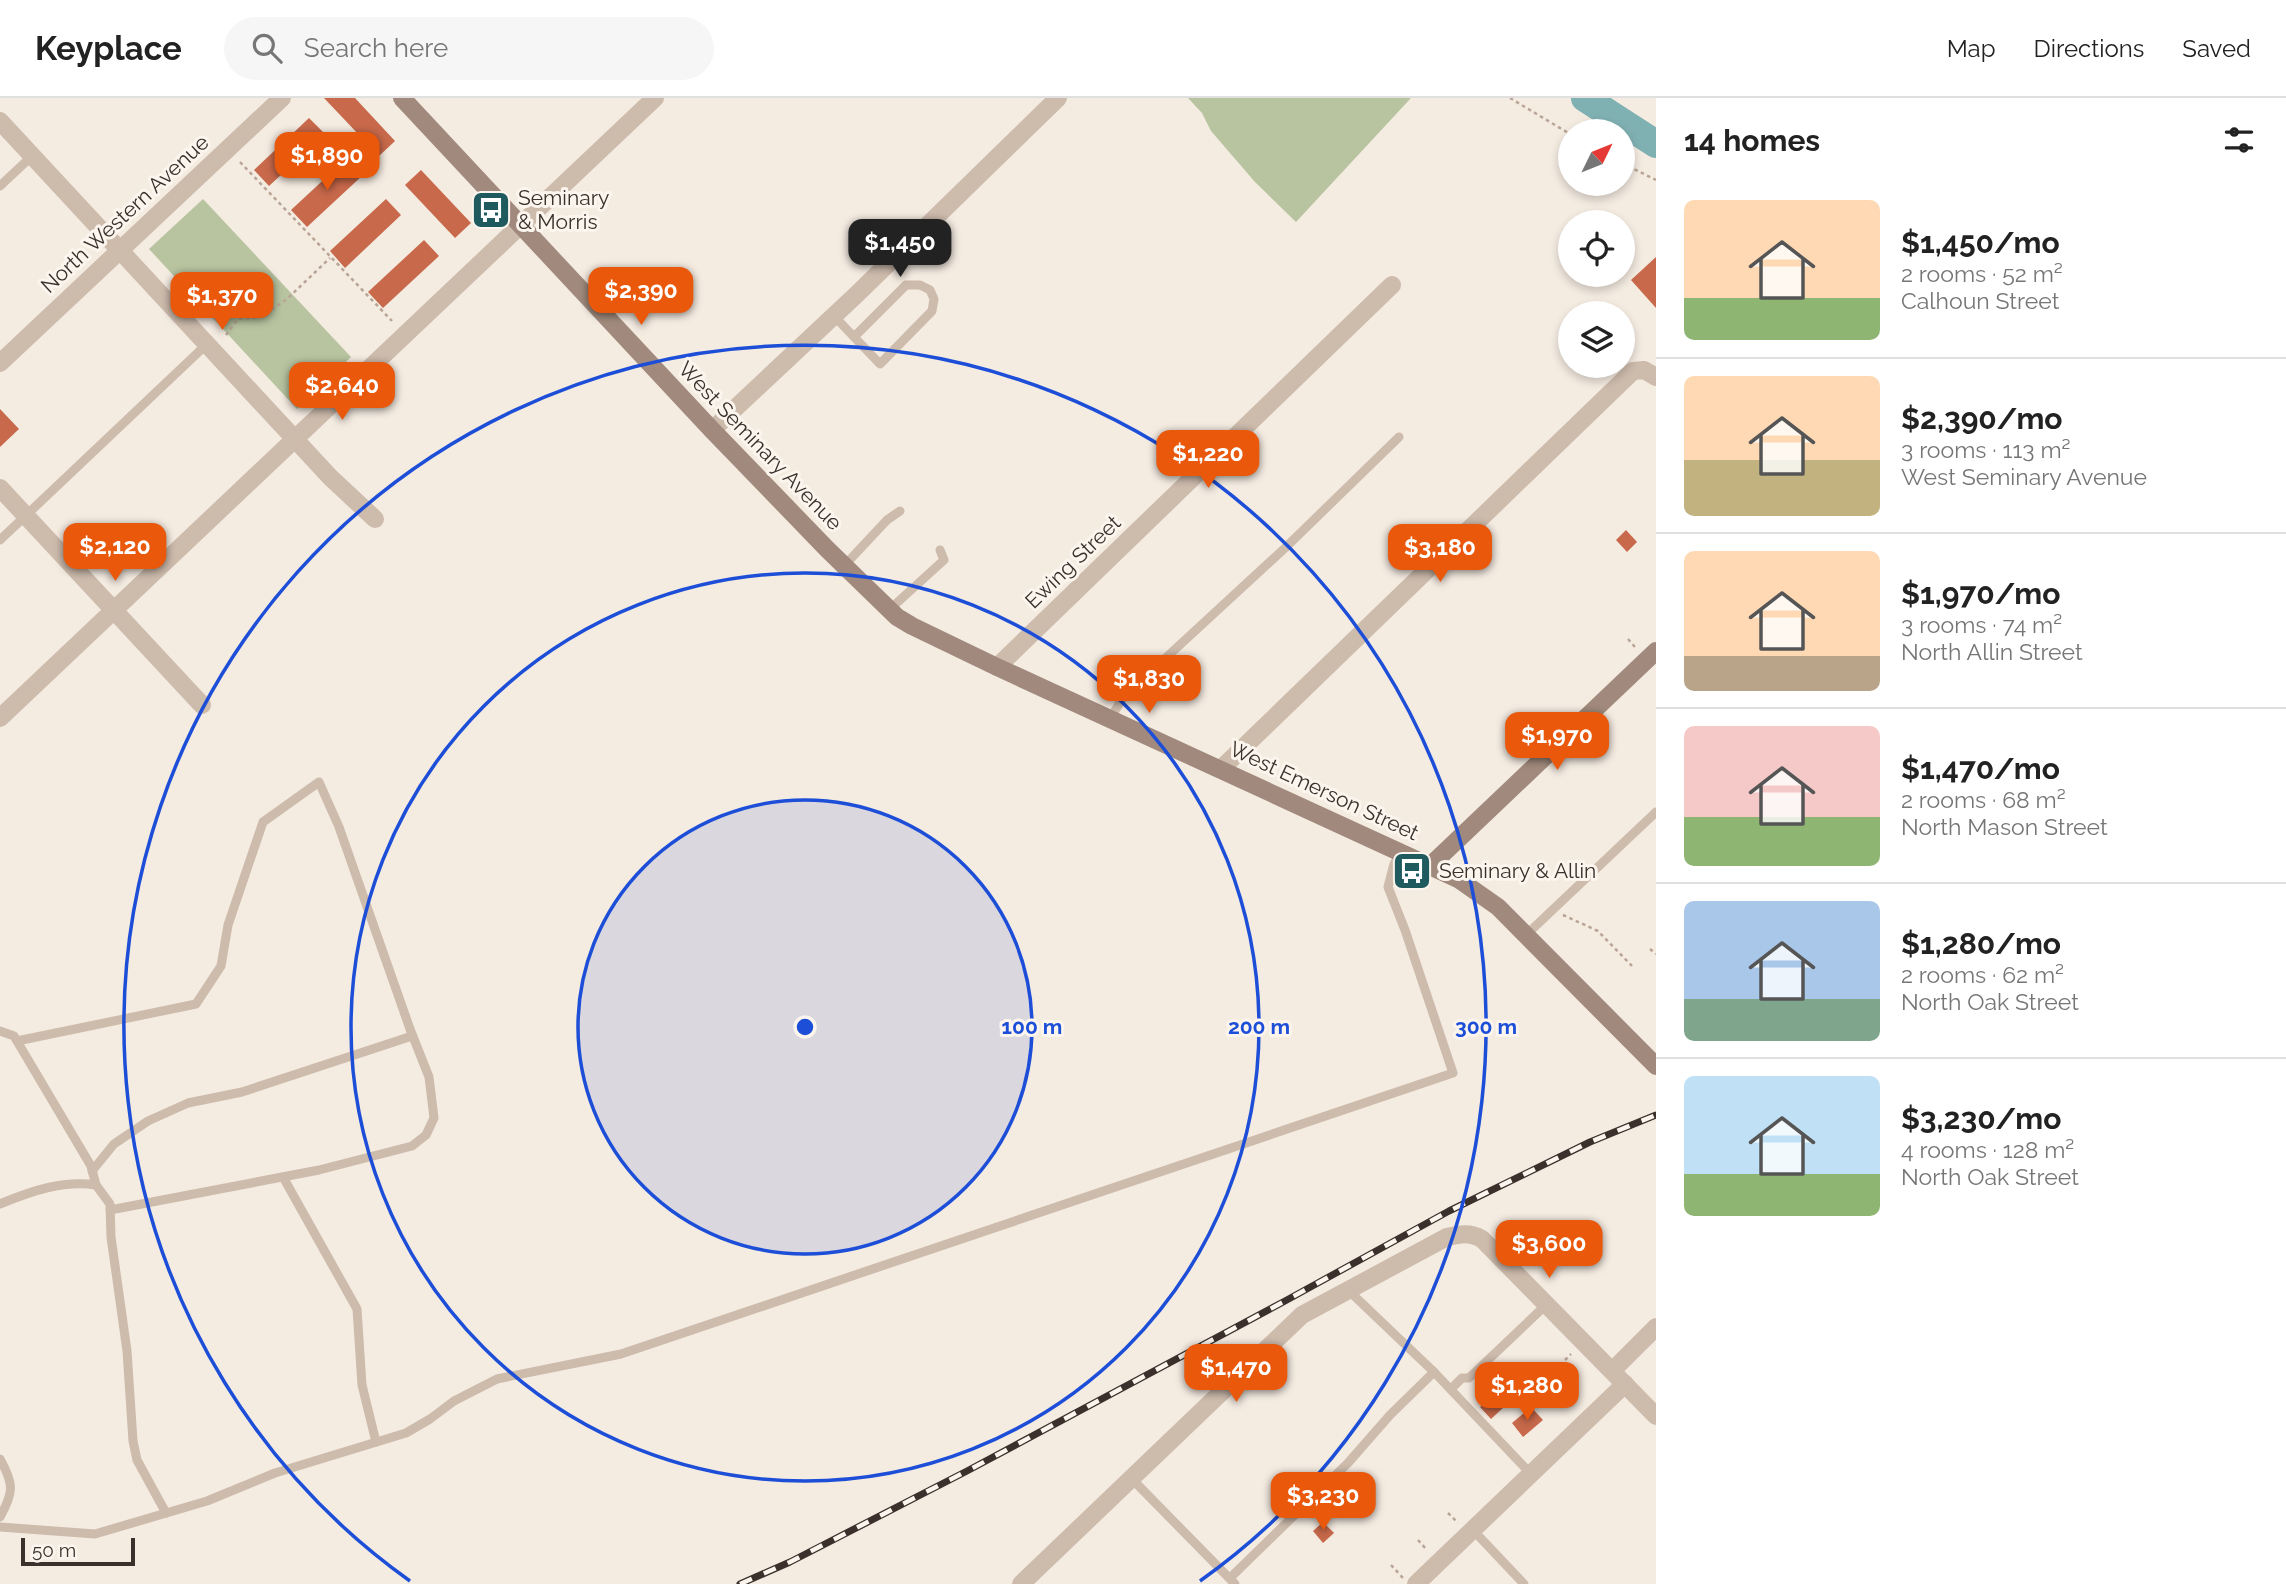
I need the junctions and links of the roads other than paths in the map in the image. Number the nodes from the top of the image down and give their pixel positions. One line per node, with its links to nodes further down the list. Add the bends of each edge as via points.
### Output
1 (282, 98): 9 (street, North Western Avenue)
2 (402, 98): 8 (street, West Seminary Avenue)
3 (655, 98): 8 (street)
4 (1058, 98): 11 (street)
5 (0, 121): 6 (street)
6 (32, 156): 7 (lane); 9 (street)
7 (0, 186)
8 (520, 226): 16 (street, West Seminary Avenue); 18 (street)
9 (120, 250): 13 (street); 14 (street, North Western Avenue)
10 (1392, 285): 29 (street, Ewing Street)
11 (834, 316): 12 (lane); 16 (street)
12 (854, 337): 12 (lane, via 880,364 932,311 930,290 906,285)
13 (207, 344): 18 (street); 21 (lane)
14 (0, 363)
15 (1650, 374): 33 (street, via 1633,370)
16 (712, 430): 25 (street, West Seminary Avenue)
17 (1399, 437): 32 (lane, via 1132,689)
18 (295, 440): 22 (street); 27 (street)
19 (0, 488): 21 (street)
20 (900, 511): 25 (lane, via 887,520)
21 (26, 516): 23 (lane); 27 (street)
22 (374, 519)
23 (0, 540)
24 (940, 550): 26 (lane, via 944,560)
25 (850, 572): 26 (street, West Emerson Street)
26 (889, 610): 29 (street, West Emerson Street)
27 (115, 611): 30 (street); 31 (street)
28 (1656, 651): 36 (street)
29 (997, 667): 32 (street, West Emerson Street)
30 (202, 705)
31 (0, 718)
32 (1110, 719): 33 (street, West Emerson Street)
33 (1222, 768): 35 (street, West Emerson Street)
34 (1656, 812): 37 (lane)
35 (1401, 852): 36 (street, West Emerson Street); 55 (lane, via 1388,887 1453,1073 621,1354 497,1379 406,1433)
36 (1431, 865): 37 (street, West Emerson Street, via 1478,891)
37 (1526, 935): 41 (street, West Emerson Street)
38 (0, 1031): 40 (lane)
39 (412, 1035): 40 (lane, via 339,827 318,782 263,822 228,925 221,966 196,1004); 42 (lane, via 242,1092 188,1103 148,1121 114,1144); 43 (lane, via 429,1077 434,1118 426,1135 412,1146)
40 (17, 1041): 42 (lane)
41 (1656, 1066)
42 (92, 1171): 44 (lane)
43 (283, 1177): 46 (lane); 55 (lane, via 357,1309 362,1385)
44 (96, 1185): 45 (lane, via 68,1183); 46 (lane)
45 (0, 1204)
46 (110, 1210): 59 (lane, via 133,1441 137,1460)
47 (1348, 1290): 48 (street, via 1447,1237 1463,1234 1482,1239); 51 (lane); 58 (street, via 1302,1315)
48 (1546, 1304): 50 (street); 53 (lane, via 1469,1378)
49 (1656, 1327): 50 (street)
50 (1612, 1371): 52 (street)
51 (1434, 1372): 53 (lane); 63 (lane)
52 (1625, 1384): 54 (street); 57 (street)
53 (1451, 1388): 57 (lane)
54 (1656, 1416)
55 (376, 1442): 59 (lane)
56 (0, 1459): 60 (lane, via 9,1475 11,1497)
57 (1530, 1473): 61 (street)
58 (1131, 1477): 63 (lane); 65 (street)
59 (166, 1513): 62 (lane, via 95,1534)
60 (0, 1517)
61 (1465, 1526): 64 (street); 66 (lane)
62 (0, 1527)
63 (1232, 1581)
64 (1411, 1583)
65 (1021, 1584)
66 (1524, 1584)

